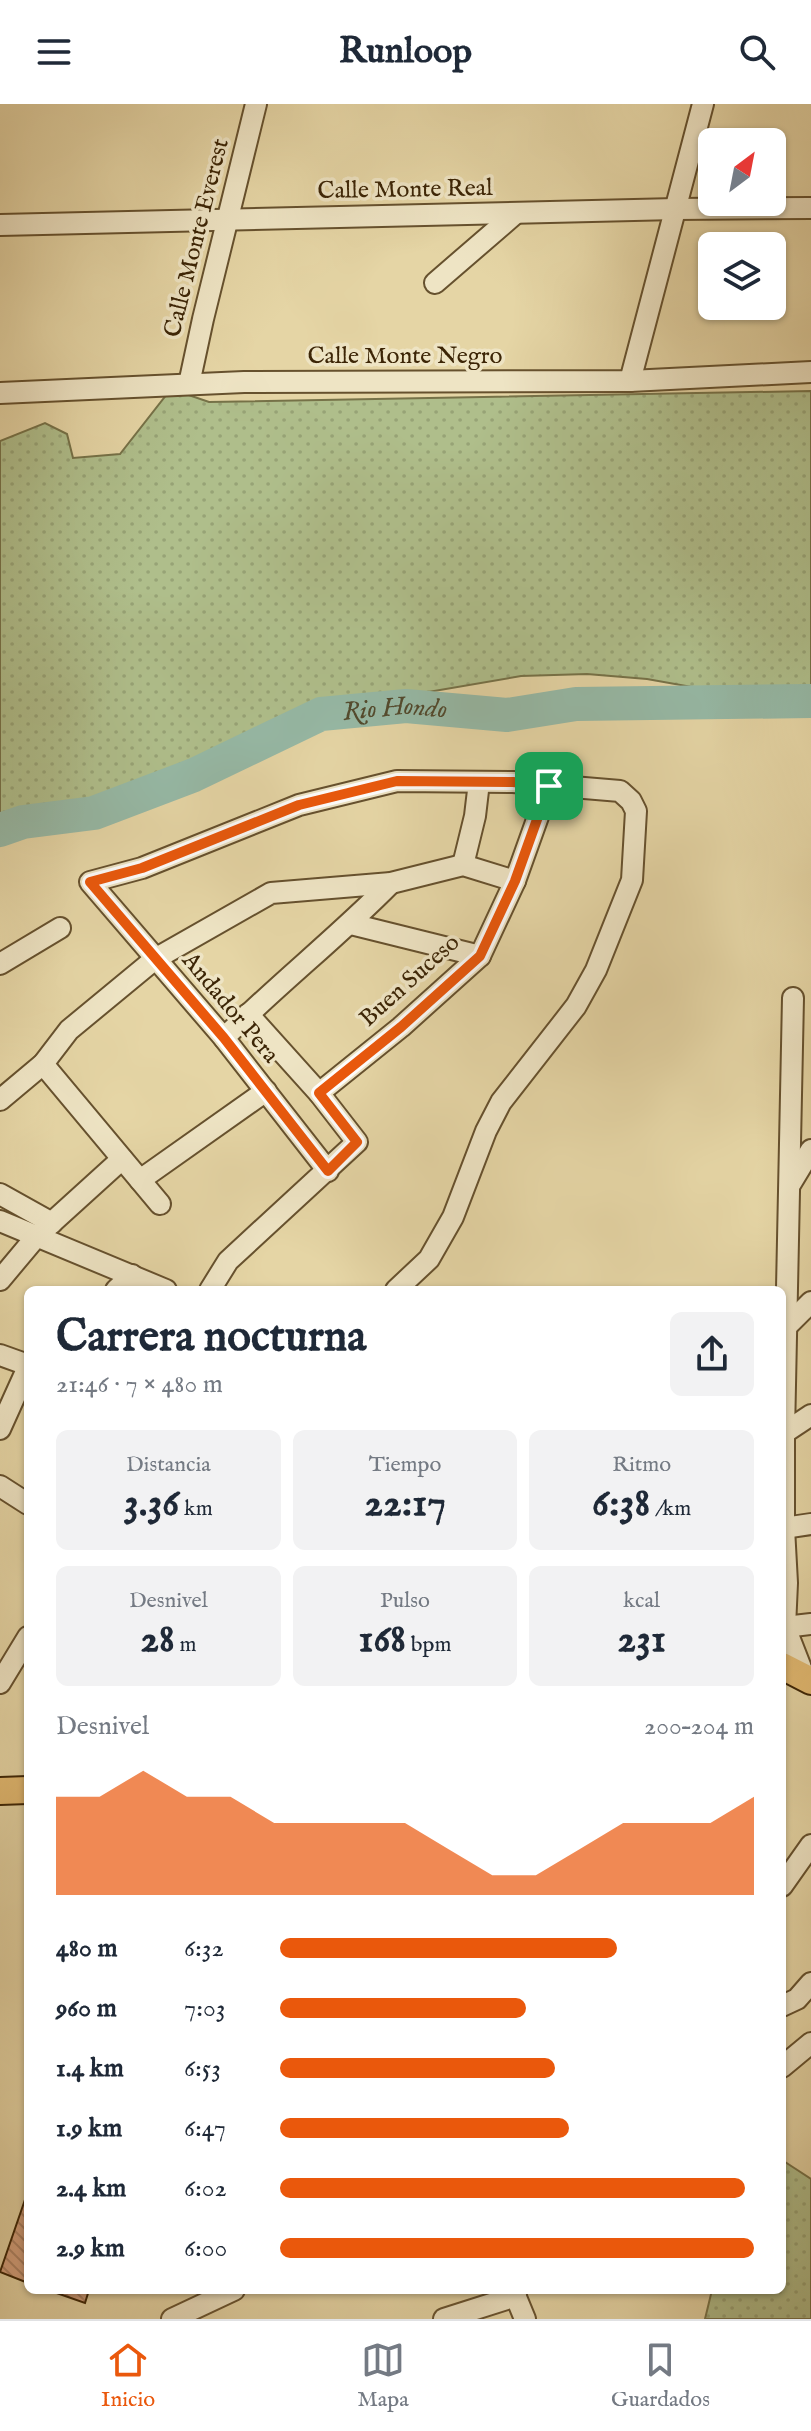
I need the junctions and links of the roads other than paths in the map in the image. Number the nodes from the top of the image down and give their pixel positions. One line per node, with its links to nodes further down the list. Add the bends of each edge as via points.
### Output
1 (256, 104): 6 (street, Calle Monte Everest)
2 (703, 104): 4 (street)
3 (811, 208): 4 (street, Calle Monte Real)
4 (676, 209): 5 (street, Calle Monte Real); 10 (street)
5 (516, 213): 6 (street, Calle Monte Real); 8 (street)
6 (228, 221): 7 (street, Calle Monte Real); 11 (street, Calle Monte Everest)
7 (0, 225)
8 (435, 283)
9 (811, 372): 10 (street, Calle Monte Negro)
10 (630, 381): 11 (street, Calle Monte Negro)
11 (189, 384): 12 (street, Calle Monte Negro)
12 (0, 393)
13 (479, 782): 14 (street); 15 (street); 21 (street, Andador Pera, via 397,781 299,805 142,868 90,882)
14 (549, 786): 16 (street, Buen Suceso); 44 (street, via 620,791 631,801 636,811 632,880 576,1006 501,1102 453,1217 429,1259)
15 (463, 865): 16 (street); 17 (street)
16 (515, 881): 20 (street, Buen Suceso)
17 (391, 883): 18 (street); 21 (street, via 271,893)
18 (351, 924): 20 (street); 24 (street)
19 (60, 928): 22 (street)
20 (480, 956): 28 (street, Buen Suceso)
21 (155, 959): 25 (street, Andador Pera); 26 (street, via 69,1030)
22 (0, 964)
23 (793, 998): 34 (street)
24 (248, 1014): 25 (street); 28 (street)
25 (224, 1038): 27 (street, Andador Pera)
26 (43, 1064): 29 (street); 31 (street)
27 (266, 1091): 32 (street, Andador Pera); 33 (street)
28 (319, 1093): 32 (street, via 357,1142)
29 (0, 1100)
30 (811, 1150): 34 (street)
31 (122, 1159): 33 (street); 38 (street)
32 (328, 1171): 43 (street, via 262,1227 228,1261)
33 (140, 1180): 36 (street)
34 (789, 1186): 46 (street)
35 (0, 1194): 38 (street)
36 (160, 1204)
37 (0, 1221): 38 (street)
38 (44, 1230): 39 (street); 40 (street)
39 (132, 1275): 41 (street); 42 (street)
40 (0, 1280)
41 (120, 1286)
42 (157, 1286)
43 (212, 1286)
44 (400, 1286)
45 (811, 1302): 46 (street)
46 (788, 1325): 50 (street)
47 (0, 1355): 48 (street)
48 (24, 1364)
49 (24, 1375): 52 (street)
50 (786, 1379)
51 (811, 1415): 54 (street)
52 (0, 1429)
53 (811, 1429): 55 (street)
54 (786, 1432)
55 (786, 1433)
56 (0, 1486): 57 (street)
57 (24, 1501)
58 (811, 1524): 59 (street)
59 (786, 1528)
60 (811, 1624): 61 (street)
61 (786, 1627)
62 (786, 1630): 64 (street)
63 (24, 1644): 65 (street)
64 (799, 1675)
65 (0, 1683)
66 (24, 1790): 67 (main road)
67 (0, 1791)
68 (811, 1845): 69 (street)
69 (796, 1879)
70 (811, 1983): 71 (street)
71 (786, 2004)
72 (811, 2043): 73 (street)
73 (786, 2064)
74 (225, 2294): 77 (street)
75 (511, 2294): 78 (street)
76 (514, 2294): 79 (street)
77 (172, 2319)
78 (444, 2319)
79 (525, 2319)

